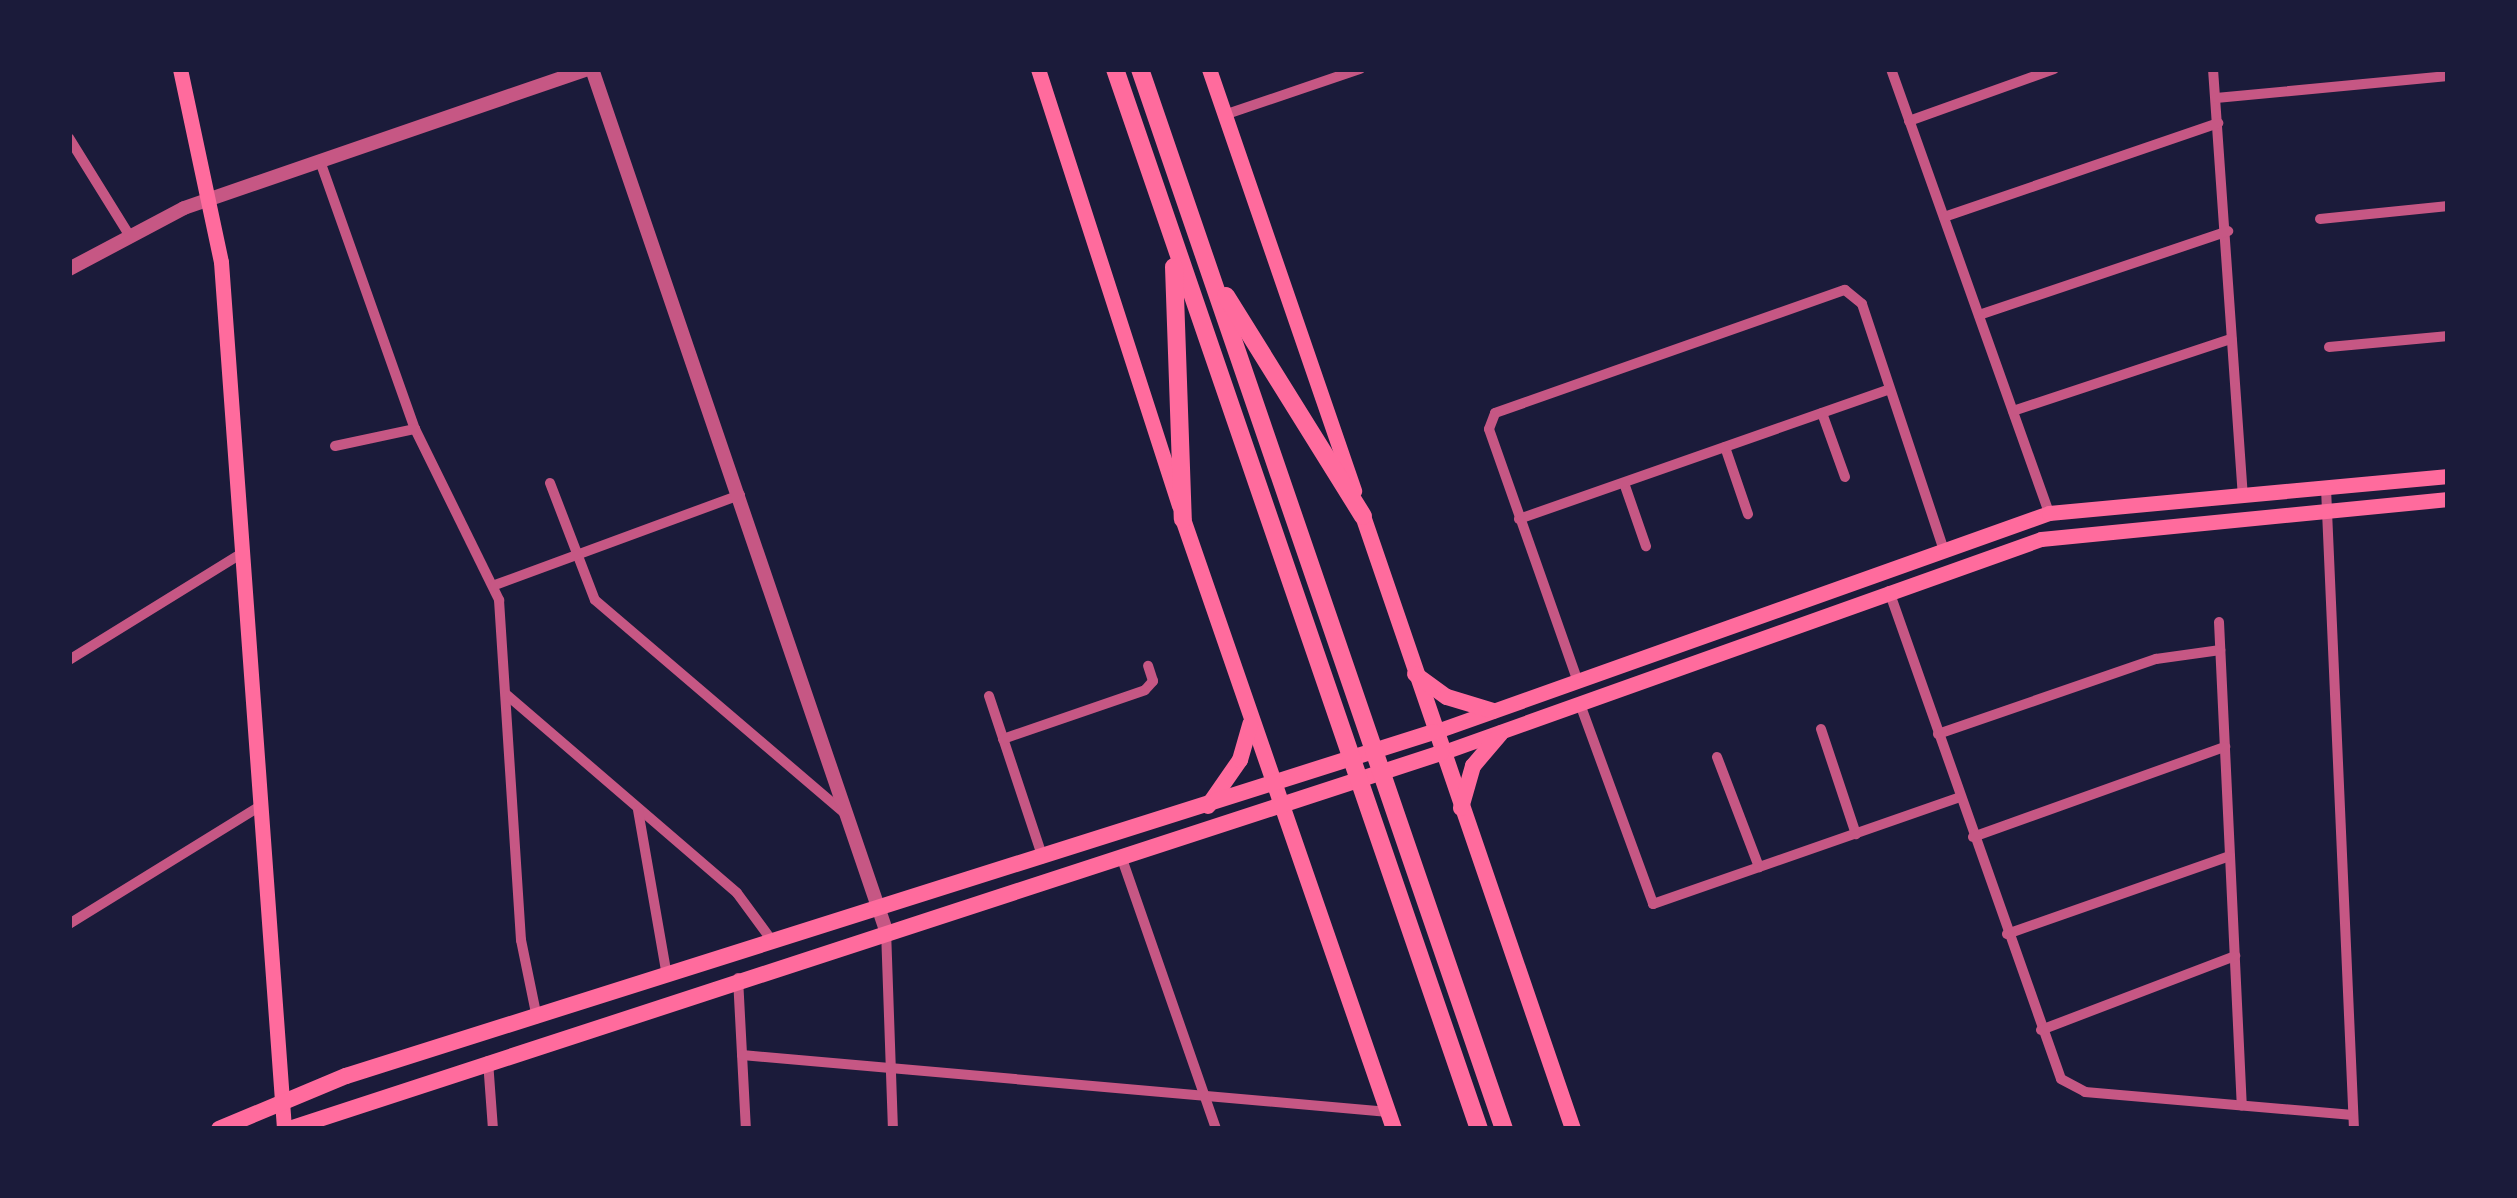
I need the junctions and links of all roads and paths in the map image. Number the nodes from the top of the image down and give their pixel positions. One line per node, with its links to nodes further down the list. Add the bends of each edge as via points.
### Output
1 (180, 69): 20 (main road)
2 (590, 69): 19 (street); 45 (street)
3 (1038, 69): 51 (main road)
4 (1115, 69): 24 (highway)
5 (1140, 69): 27 (highway)
6 (1208, 69): 15 (main road)
7 (1360, 69): 15 (street)
8 (1891, 69): 16 (street)
9 (2054, 69): 16 (street)
10 (2213, 69): 14 (street)
11 (2343, 69): 13 (street)
12 (2448, 76): 13 (street)
13 (2344, 86): 14 (street)
14 (2216, 98): 17 (street)
15 (1225, 115): 50 (main road)
16 (1910, 121): 22 (street)
17 (2218, 123): 22 (street); 25 (street)
18 (69, 138): 26 (street)
19 (320, 161): 20 (street); 36 (street)
20 (208, 200): 26 (street); 55 (main road, via 221,262)
21 (2448, 206): 23 (street)
22 (1944, 217): 29 (street)
23 (2320, 218)
24 (1169, 226): 51 (highway, via 1180,327); 116 (highway)
25 (2228, 231): 29 (street); 31 (street)
26 (128, 233): 28 (street)
27 (1201, 248): 50 (highway); 117 (highway)
28 (69, 269)
29 (1978, 315): 34 (street)
30 (2448, 336): 32 (street)
31 (2231, 339): 34 (street); 44 (street)
32 (2329, 347)
33 (1888, 390): 35 (street); 52 (street, via 1862,304 1845,290 1495,412 1489,429); 54 (street)
34 (2013, 411): 48 (street)
35 (1822, 413): 38 (street); 40 (street)
36 (415, 429): 37 (street); 57 (street, via 477,568)
37 (334, 446)
38 (1725, 447): 42 (street); 49 (street)
39 (2448, 476): 43 (main road)
40 (1845, 477)
41 (550, 483): 56 (street)
42 (1624, 483): 52 (street); 53 (street)
43 (2326, 488): 44 (main road); 47 (street)
44 (2243, 493): 48 (main road)
45 (740, 495): 56 (street); 85 (street)
46 (2448, 499): 47 (main road)
47 (2327, 511): 58 (main road, via 2078,531); 108 (street)
48 (2049, 513): 54 (main road)
49 (1748, 514)
50 (1363, 516): 63 (main road)
51 (1183, 519): 69 (main road)
52 (1519, 520): 64 (street)
53 (1646, 546)
54 (1943, 547): 64 (main road)
55 (244, 552): 61 (street); 80 (main road)
56 (574, 555): 57 (street); 85 (street, via 595,599)
57 (495, 585): 65 (street)
58 (1889, 591): 67 (main road); 73 (street)
59 (2219, 622): 60 (street)
60 (2220, 650): 73 (street, via 2156,659); 75 (street)
61 (69, 660)
62 (1148, 666): 74 (street, via 1153,681 1145,690)
63 (1414, 674): 68 (main road, via 1447,698); 71 (main road)
64 (1577, 679): 68 (main road)
65 (507, 695): 83 (street); 100 (street, via 521,940)
66 (988, 696): 74 (street)
67 (1580, 704): 72 (main road); 91 (street, via 1651,903)
68 (1493, 711): 71 (main road)
69 (1251, 717): 78 (main road); 84 (main road, via 1240,760)
70 (1821, 729): 86 (street)
71 (1434, 732): 76 (main road); 78 (main road)
72 (1501, 733): 76 (main road); 82 (main road, via 1473,766)
73 (1938, 734): 79 (street)
74 (1003, 740): 90 (street)
75 (2224, 747): 87 (street); 89 (street)
76 (1441, 754): 81 (main road); 82 (main road)
77 (1717, 757): 91 (street)
78 (1275, 786): 81 (main road); 84 (main road)
79 (1960, 797): 86 (street); 87 (street)
80 (263, 804): 93 (street); 106 (main road)
81 (1282, 806): 88 (main road); 109 (main road)
82 (1461, 809): 118 (main road)
83 (638, 810): 96 (street, via 737,893); 98 (street)
84 (1203, 811): 90 (main road)
85 (854, 821): 92 (street)
86 (1856, 834): 91 (street)
87 (1973, 837): 95 (street)
88 (1121, 856): 94 (main road); 105 (street)
89 (2230, 856): 95 (street); 97 (street)
90 (1042, 858): 92 (main road)
91 (1759, 867)
92 (882, 909): 94 (street); 96 (main road)
93 (69, 924)
94 (886, 930): 99 (main road); 104 (street)
95 (2007, 934): 101 (street)
96 (773, 942): 98 (main road)
97 (2235, 956): 101 (street); 107 (street)
98 (667, 976): 100 (main road)
99 (738, 978): 102 (street); 103 (main road)
100 (537, 1018): 106 (main road)
101 (2041, 1030): 107 (street, via 2057,1074 2078,1090)
102 (742, 1055): 104 (street); 113 (street)
103 (488, 1060): 111 (main road); 112 (street)
104 (894, 1066): 105 (street); 114 (street)
105 (1204, 1095): 109 (street); 115 (street)
106 (285, 1096): 110 (main road); 111 (main road)
107 (2242, 1105): 108 (street)
108 (2354, 1114): 119 (street)
109 (1391, 1120)
110 (219, 1129)
111 (286, 1129)
112 (493, 1129)
113 (746, 1129)
114 (893, 1129)
115 (1216, 1129)
116 (1480, 1129)
117 (1504, 1129)
118 (1573, 1129)
119 (2354, 1129)

